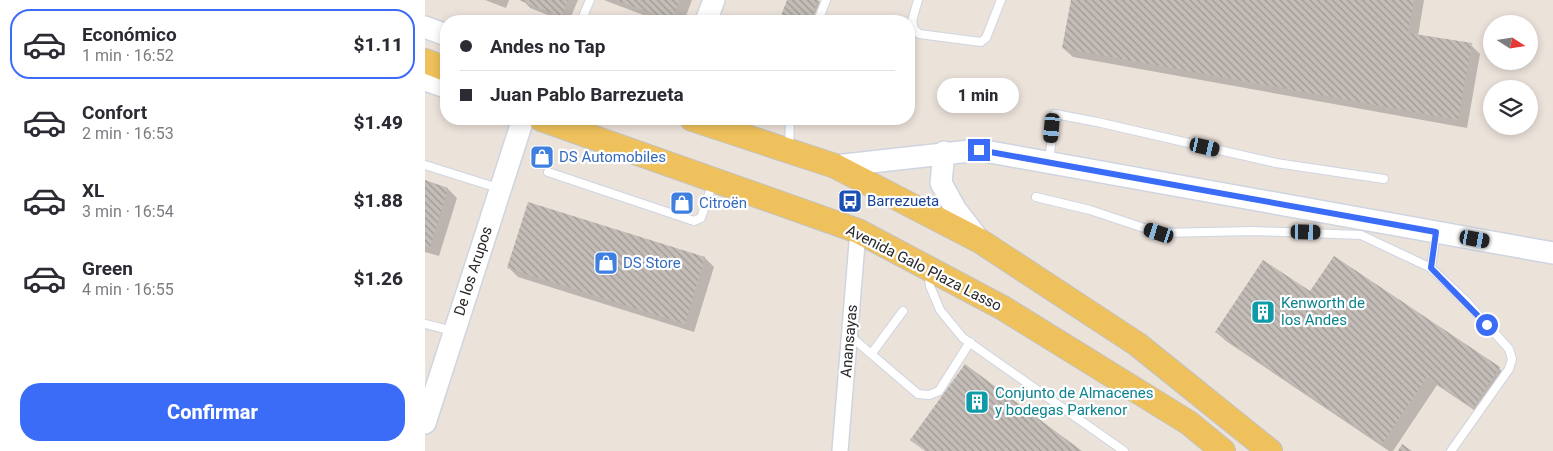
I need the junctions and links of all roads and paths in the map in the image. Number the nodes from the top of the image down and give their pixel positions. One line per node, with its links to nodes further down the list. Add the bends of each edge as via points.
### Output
1 (590, 0): 6 (lane)
2 (714, 0): 7 (main road)
3 (826, 0): 8 (lane)
4 (918, 0): 9 (lane)
5 (1001, 0): 11 (lane, via 986,38 981,42)
6 (584, 15)
7 (708, 15)
8 (820, 15)
9 (914, 15)
10 (425, 27): 12 (main road)
11 (915, 31)
12 (440, 33)
13 (425, 45): 14 (main road)
14 (440, 51)
15 (425, 61): 16 (main road)
16 (440, 67)
17 (425, 80): 18 (main road)
18 (440, 85)
19 (521, 125): 31 (main road, De los Arupos)
20 (558, 125): 30 (main road, Avenida Galo Plaza Lasso)
21 (710, 125): 23 (main road)
22 (790, 125): 23 (lane)
23 (789, 151): 27 (main road)
24 (944, 152): 25 (main road, via 979,150); 27 (main road); 35 (main road, via 941,183 956,210)
25 (1049, 163): 29 (lane, via 1055,114 1276,163); 34 (main road)
26 (425, 165): 31 (lane)
27 (835, 166): 35 (main road)
28 (548, 172): 30 (lane, via 694,221 701,218)
29 (1384, 179)
30 (714, 181): 33 (main road, Avenida Galo Plaza Lasso)
31 (500, 189): 41 (main road, De los Arupos)
32 (1037, 197): 38 (lane, via 1090,210 1159,233 1254,231 1361,235)
33 (858, 231): 37 (main road, Avenida Galo Plaza Lasso); 42 (street, Anansayas)
34 (1436, 232): 36 (main road); 38 (lane)
35 (980, 241): 49 (main road, via 1137,344)
36 (1553, 254)
37 (927, 268): 43 (lane, via 929,286 940,310); 48 (main road, Avenida Galo Plaza Lasso, via 1003,308 1125,382 1189,424)
38 (1431, 268): 50 (lane, via 1509,349 1512,359 1509,369)
39 (903, 311): 44 (lane)
40 (425, 324): 41 (lane)
41 (453, 331): 45 (main road, De los Arupos)
42 (849, 335): 44 (lane); 46 (street, Anansayas)
43 (969, 342): 44 (lane, via 939,390 929,395 918,394); 47 (lane)
44 (872, 352)
45 (425, 423)
46 (840, 451)
47 (1124, 451)
48 (1223, 451)
49 (1270, 451)
50 (1451, 451)

